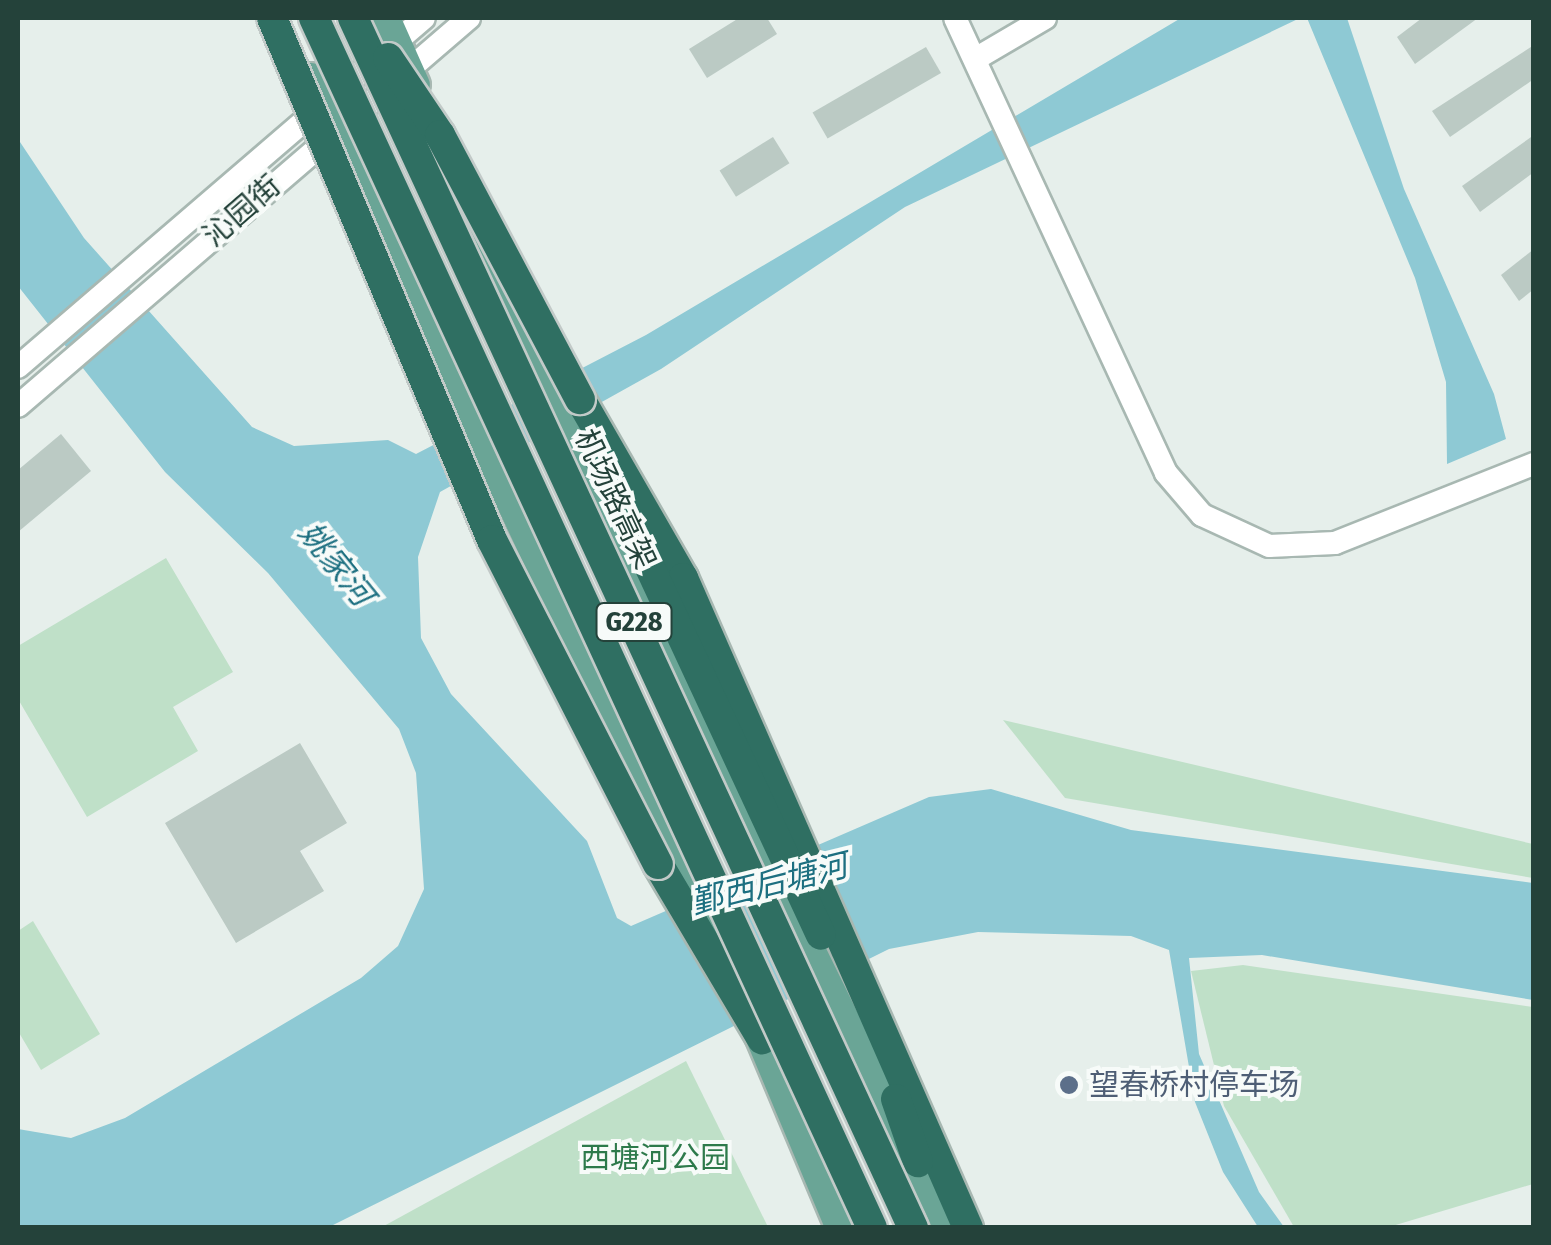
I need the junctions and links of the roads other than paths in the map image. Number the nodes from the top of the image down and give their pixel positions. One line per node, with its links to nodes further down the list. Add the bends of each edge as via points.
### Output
1 (272, 18): 17 (highway, bridge, via 492,540 658,864)
2 (281, 18): 12 (main road)
3 (314, 18): 20 (highway, G228, bridge)
4 (357, 18): 14 (highway, bridge, via 440,135); 21 (highway, 机场路高架 / G228, bridge)
5 (424, 18): 9 (street, 沁园街)
6 (468, 18): 11 (street, 沁园街)
7 (955, 18): 10 (street)
8 (1045, 18): 10 (street)
9 (391, 29): 11 (main road); 12 (street, 沁园街)
10 (976, 58): 16 (street, via 1036,176 1166,474 1235,536 1299,548 1335,543)
11 (408, 67): 12 (street, 沁园街); 18 (main road, via 572,455)
12 (330, 116): 13 (street, 沁园街); 15 (street, 沁园街, via 142,299); 17 (main road)
13 (18, 367)
14 (580, 399): 18 (highway, via 610,498 888,1073); 23 (highway, via 683,578)
15 (18, 406)
16 (1534, 464)
17 (764, 1044): 19 (main road)
18 (918, 1162): 22 (main road)
19 (840, 1228)
20 (872, 1228)
21 (913, 1228)
22 (948, 1228)
23 (968, 1228)

